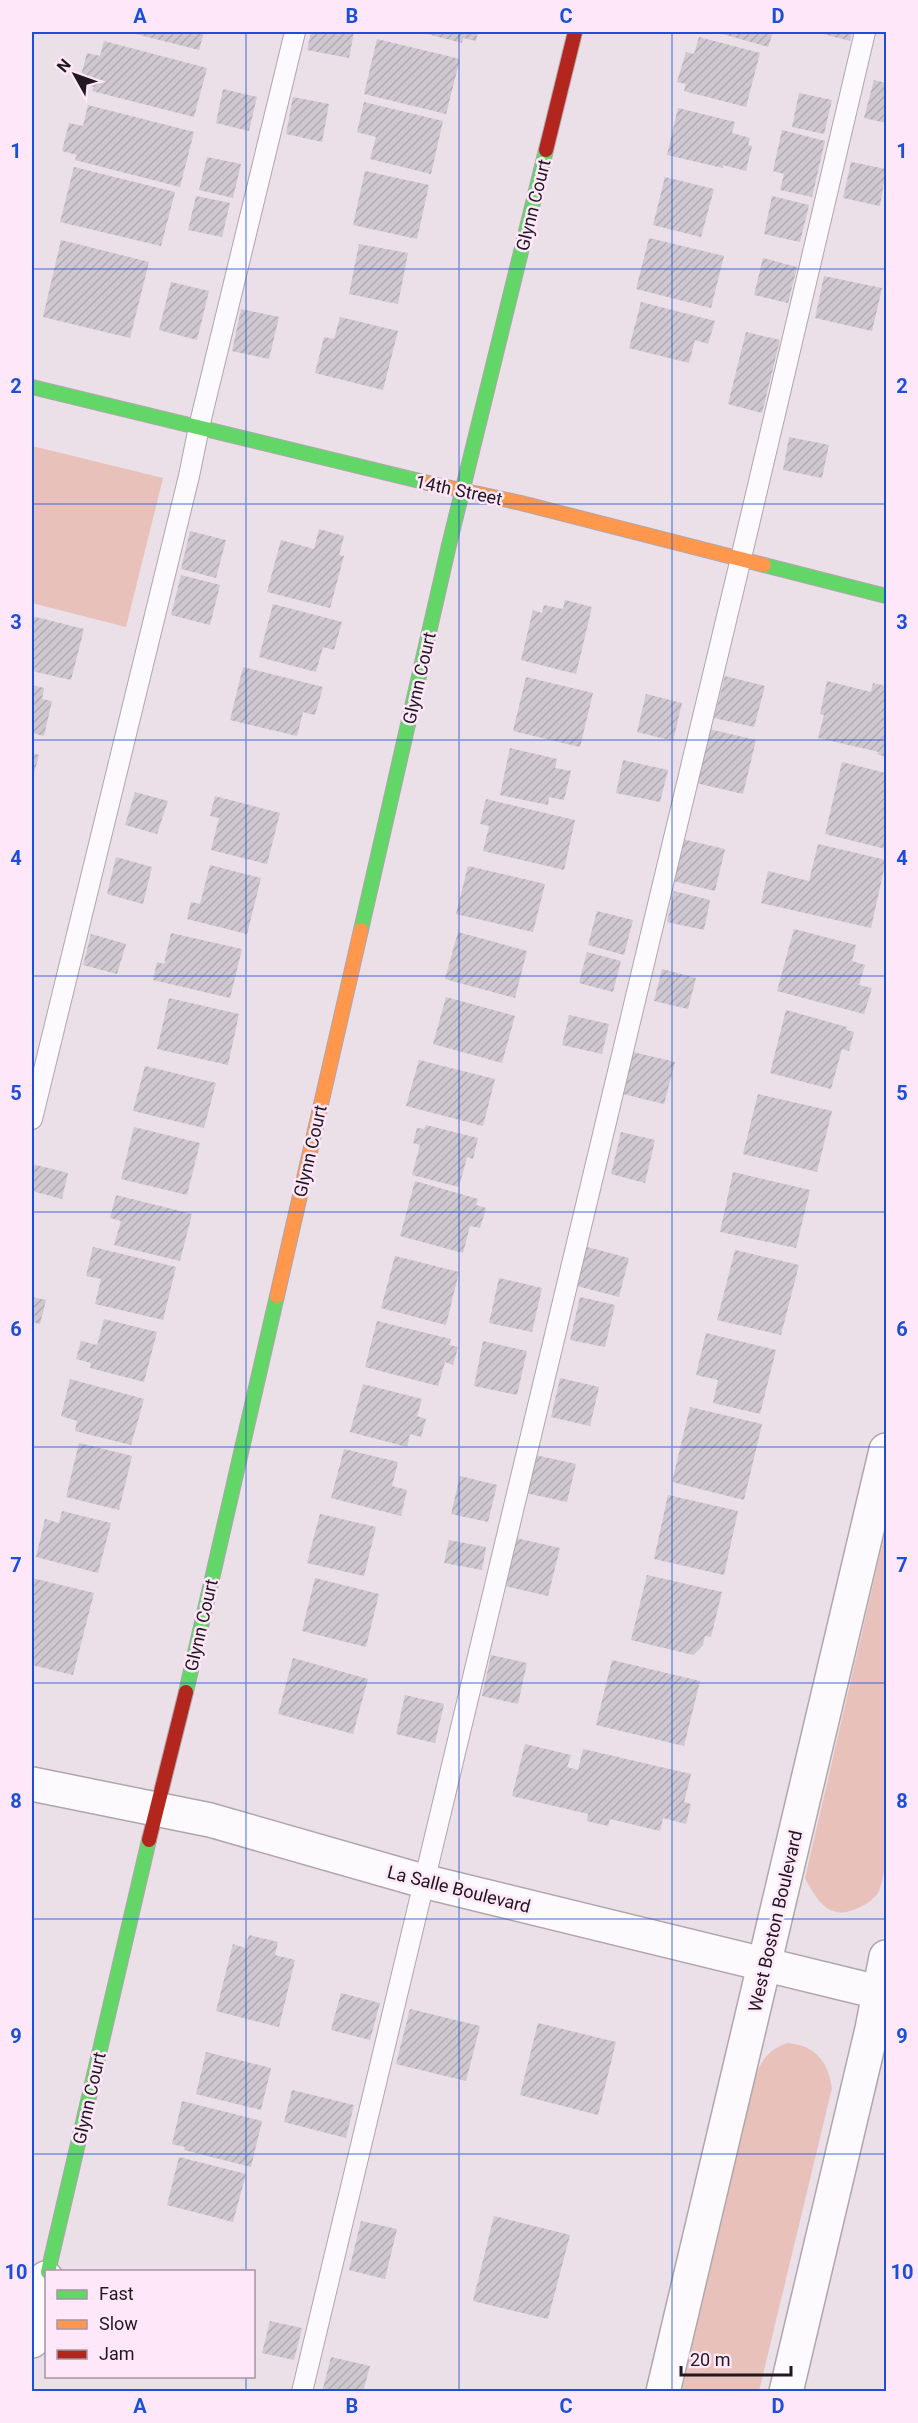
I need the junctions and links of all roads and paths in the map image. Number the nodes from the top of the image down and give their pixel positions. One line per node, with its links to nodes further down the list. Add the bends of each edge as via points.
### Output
1 (295, 32): 5 (lane)
2 (575, 32): 6 (street, Glynn Court)
3 (865, 32): 7 (lane)
4 (32, 387): 5 (street, 14th Street)
5 (199, 427): 6 (street, 14th Street); 9 (lane)
6 (463, 490): 7 (street, 14th Street); 12 (street, Glynn Court)
7 (741, 558): 8 (street, 14th Street); 13 (lane)
8 (886, 596)
9 (32, 1119)
10 (886, 1450): 15 (street, West Boston Boulevard)
11 (32, 1784): 12 (street, La Salle Boulevard)
12 (156, 1810): 13 (street, La Salle Boulevard, via 210,1820); 17 (street, Glynn Court)
13 (423, 1881): 15 (street, La Salle Boulevard); 20 (lane)
14 (886, 1957): 16 (street)
15 (765, 1963): 16 (street, La Salle Boulevard); 21 (street, West Boston Boulevard)
16 (883, 1993): 22 (street)
17 (48, 2270)
18 (45, 2282): 19 (street)
19 (32, 2341)
20 (302, 2391)
21 (663, 2391)
22 (786, 2391)

